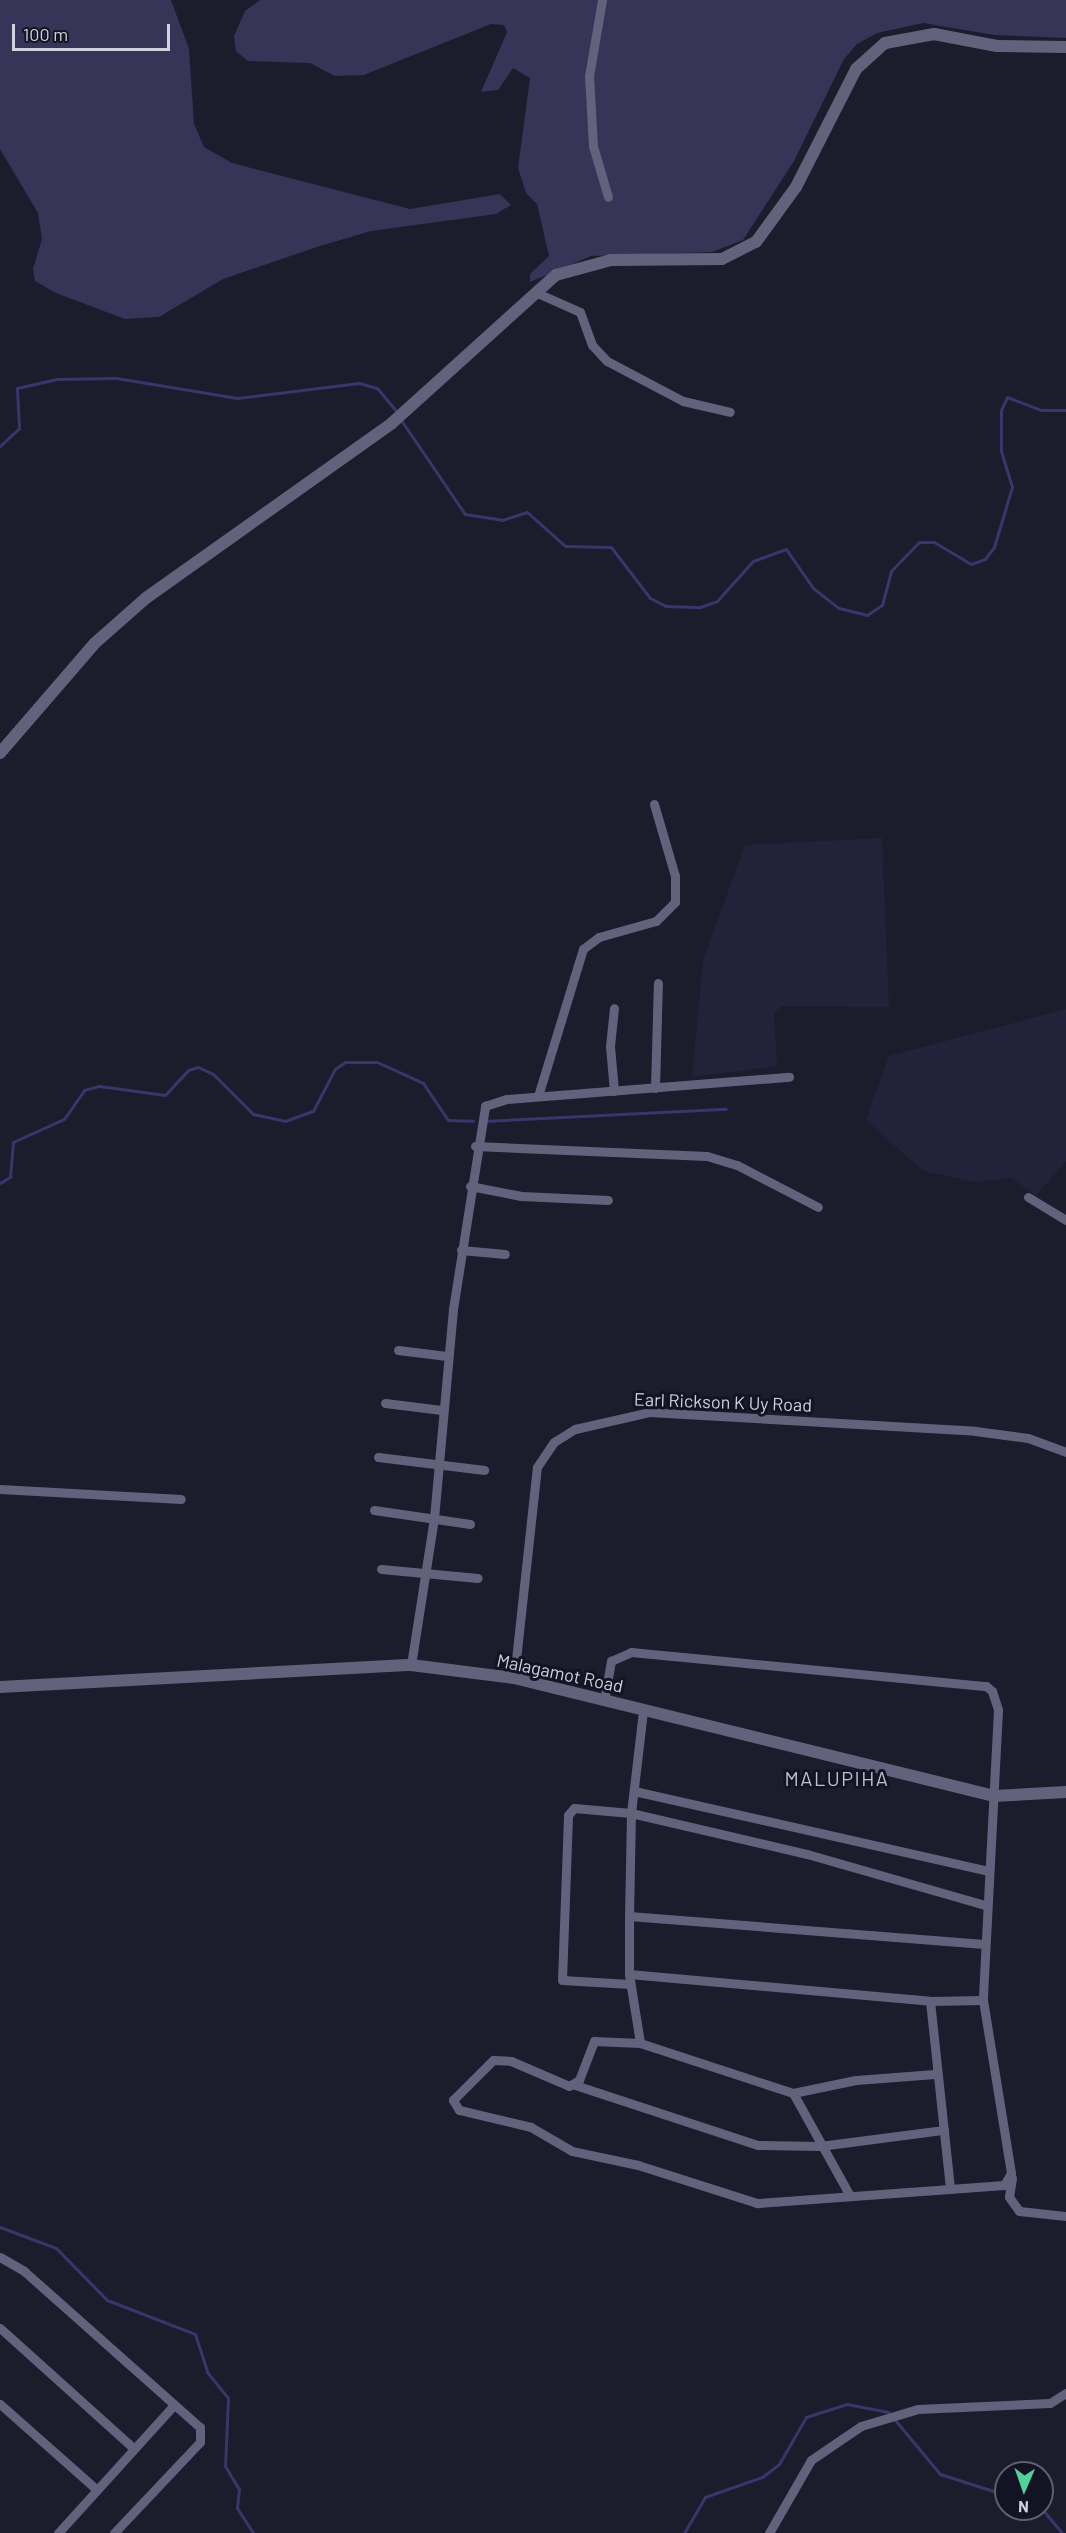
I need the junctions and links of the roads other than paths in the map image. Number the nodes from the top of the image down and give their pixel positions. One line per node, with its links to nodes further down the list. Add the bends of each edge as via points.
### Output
1 (602, 0): 3 (street, via 590,44 589,86 593,146)
2 (1066, 47): 4 (street, via 997,46 933,34 885,43 856,69 796,187 746,250 722,259 590,263 556,275)
3 (608, 197)
4 (536, 292): 5 (street, via 580,312 592,345 607,361 683,401); 6 (street, via 392,423 146,598 95,643)
5 (730, 411)
6 (0, 753)
7 (654, 804): 13 (street, via 675,876 675,902 656,921 599,937 583,949)
8 (658, 983): 11 (street)
9 (614, 1008): 12 (street, via 610,1046)
10 (789, 1077): 11 (street)
11 (655, 1088): 12 (street)
12 (614, 1092): 13 (street)
13 (538, 1096): 14 (street, via 485,1106)
14 (475, 1146): 15 (street); 18 (street, via 707,1156 737,1165)
15 (470, 1186): 17 (street, via 521,1196); 20 (street)
16 (1028, 1197): 19 (street)
17 (608, 1200)
18 (818, 1207)
19 (1066, 1220)
20 (461, 1250): 21 (street); 23 (street)
21 (505, 1254)
22 (398, 1350): 23 (street)
23 (447, 1356): 25 (street)
24 (385, 1403): 25 (street)
25 (442, 1410): 28 (street)
26 (1066, 1452): 39 (street, Earl Rickson K Uy Road, via 1028,1438 975,1431 649,1412 575,1428 554,1442 537,1467)
27 (378, 1457): 28 (street)
28 (438, 1462): 29 (street); 33 (street)
29 (484, 1470)
30 (0, 1490): 31 (street)
31 (181, 1498)
32 (374, 1510): 33 (street)
33 (434, 1518): 34 (street); 36 (street)
34 (470, 1524)
35 (381, 1569): 36 (street)
36 (426, 1572): 37 (street); 38 (street)
37 (478, 1578)
38 (411, 1665): 39 (street, Malagamot Road); 40 (street, Malagamot Road)
39 (514, 1678): 41 (street, Malagamot Road)
40 (0, 1686)
41 (604, 1701): 42 (street, Malagamot Road); 45 (street, via 611,1660 631,1652 986,1686 998,1710)
42 (643, 1711): 43 (street); 45 (street, Malagamot Road)
43 (634, 1791): 46 (street); 47 (street)
44 (1066, 1792): 45 (street, Malagamot Road)
45 (994, 1796): 47 (street)
46 (631, 1813): 48 (street, via 807,1854); 49 (street); 51 (street, via 568,1811 562,1978)
47 (988, 1871): 48 (street)
48 (985, 1905): 50 (street)
49 (630, 1916): 50 (street); 51 (street)
50 (984, 1944): 52 (street)
51 (629, 1979): 53 (street); 54 (street)
52 (982, 2000): 53 (street); 60 (street)
53 (930, 2001): 55 (street)
54 (640, 2043): 56 (street, via 594,2041); 57 (street)
55 (935, 2074): 57 (street, via 856,2080); 58 (street)
56 (575, 2085): 59 (street, via 740,2141); 62 (street, via 562,2085 511,2061 493,2060 469,2080 453,2104 531,2127 572,2151 638,2165 746,2201 773,2204)
57 (793, 2092): 59 (street)
58 (944, 2130): 59 (street); 61 (street)
59 (820, 2146): 62 (street)
60 (1012, 2178): 61 (street, via 999,2188); 63 (street, via 1009,2197 1019,2211)
61 (950, 2189): 62 (street)
62 (849, 2194)
63 (1066, 2216)
64 (0, 2257): 68 (street, via 24,2271)
65 (0, 2328): 69 (street)
66 (1066, 2393): 73 (street, via 1050,2403 898,2413 840,2436 811,2460)
67 (0, 2404): 70 (street)
68 (174, 2405): 69 (street); 72 (street, via 200,2427 200,2442)
69 (132, 2447): 70 (street)
70 (96, 2489): 71 (street)
71 (58, 2533)
72 (114, 2533)
73 (769, 2533)

